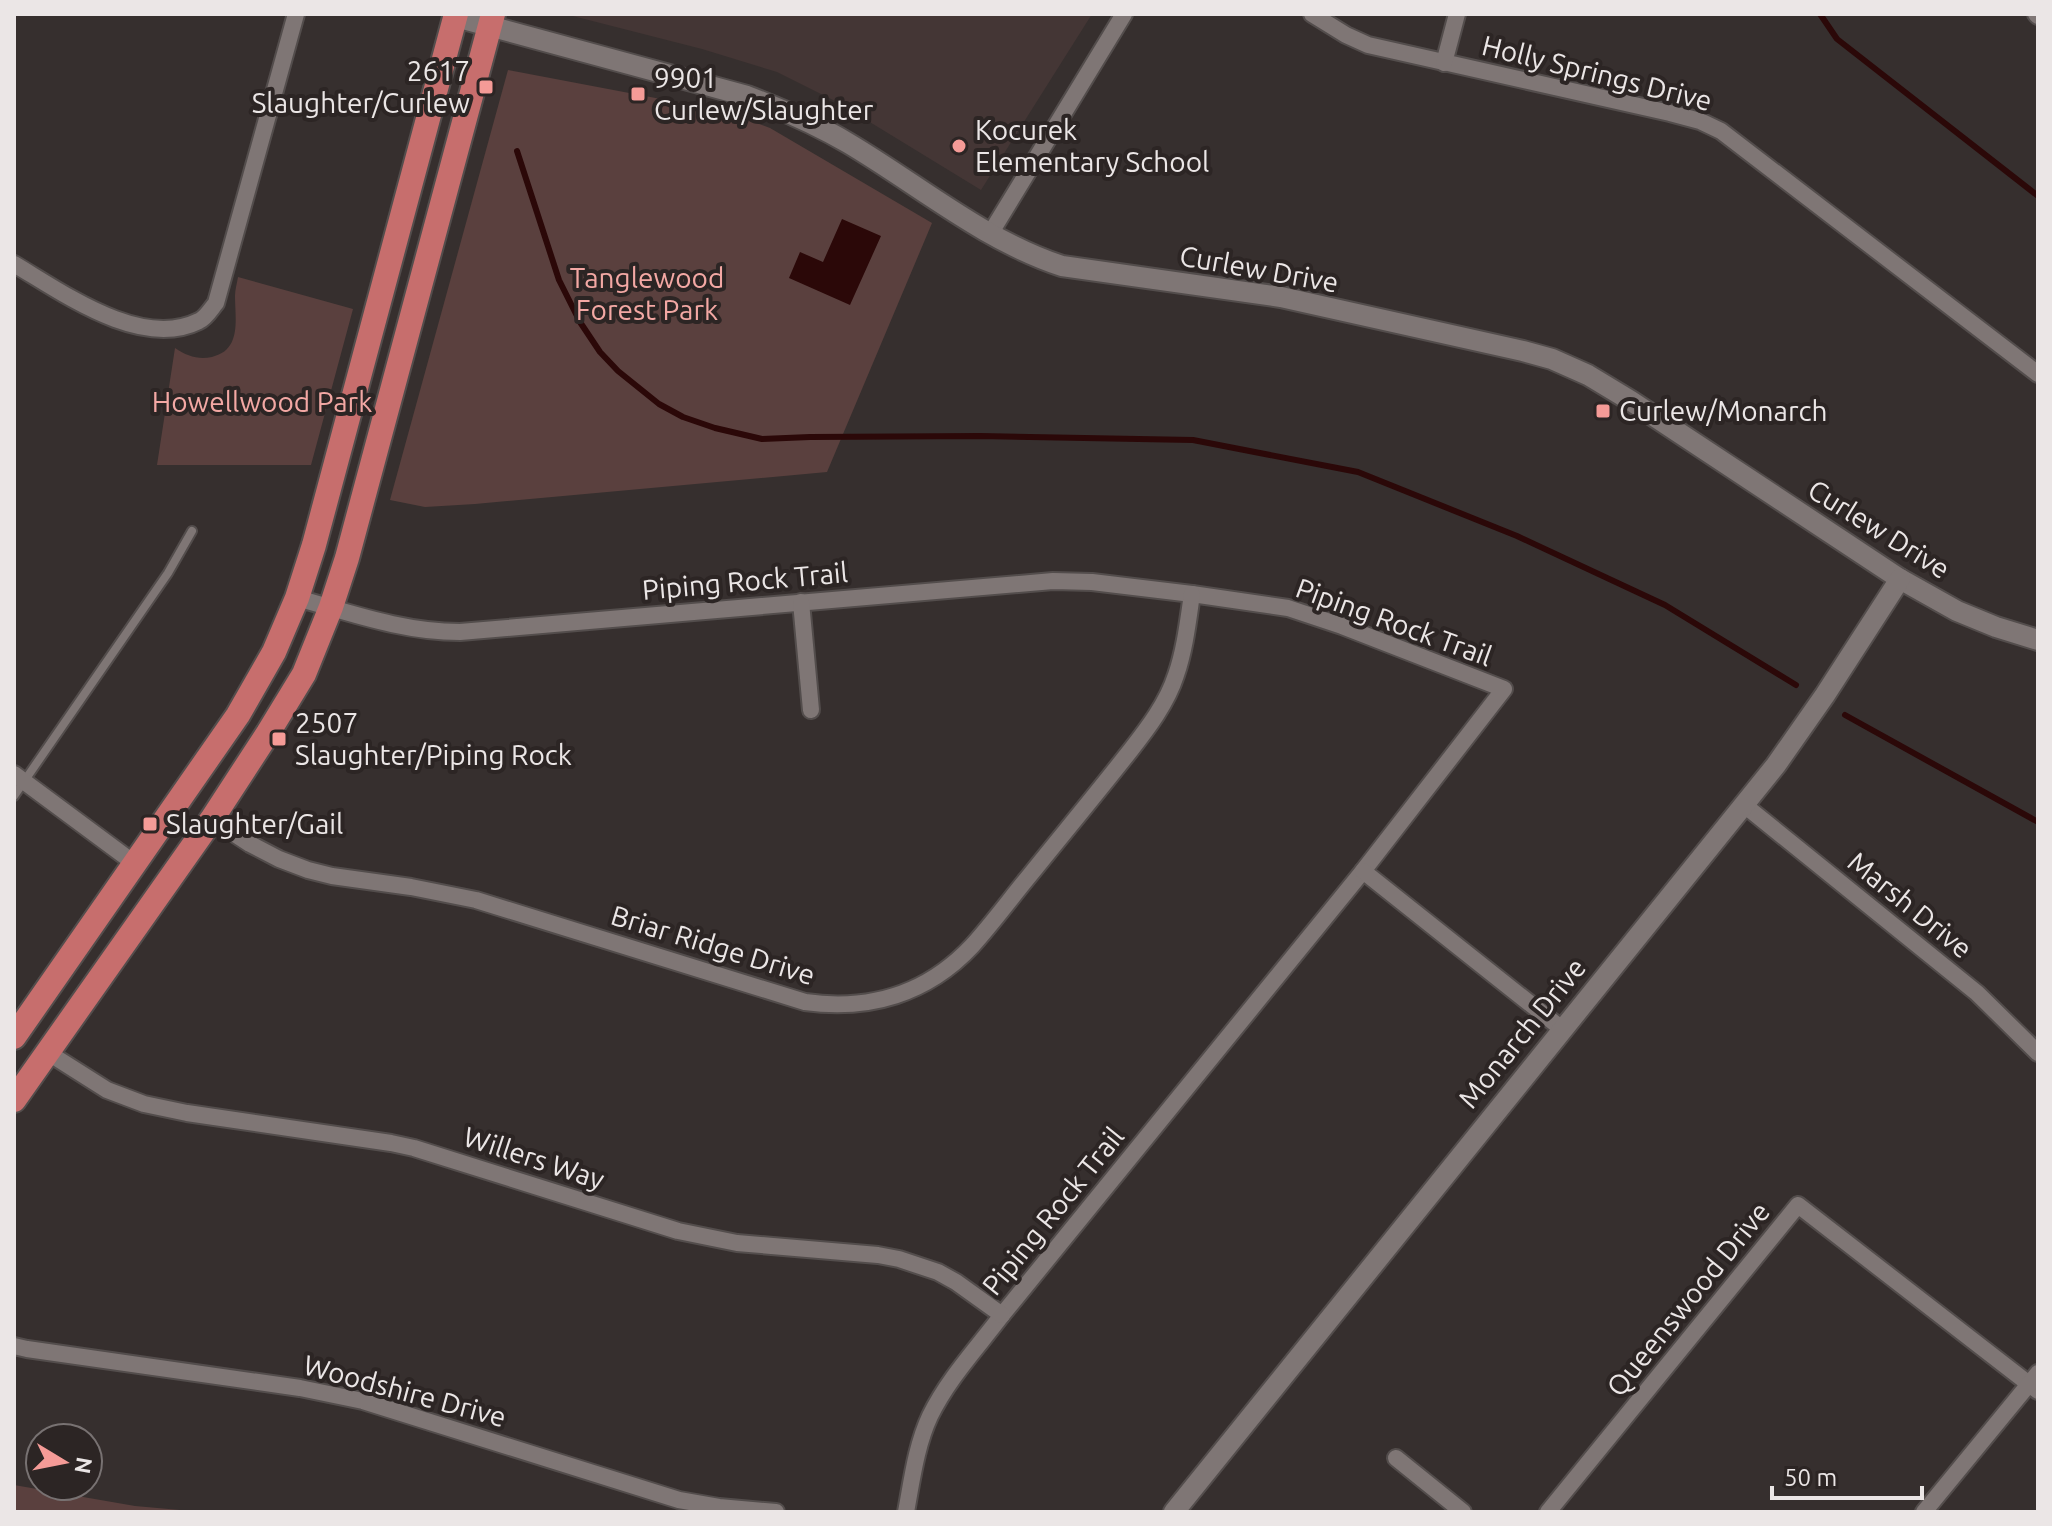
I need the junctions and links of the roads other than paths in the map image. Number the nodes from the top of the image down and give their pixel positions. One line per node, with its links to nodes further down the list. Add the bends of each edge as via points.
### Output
1 (296, 14): 9 (street, via 216,303 202,320 171,331 123,322 91,310)
2 (1124, 14): 8 (street)
3 (1312, 14): 7 (street, Holly Springs Drive, via 1368,45)
4 (1457, 14): 7 (street)
5 (452, 15): 6 (street, Curlew Drive); 14 (main road)
6 (492, 20): 8 (street, Curlew Drive, via 780,109 849,143); 16 (main road)
7 (1444, 63): 10 (street, Holly Springs Drive, via 1670,113 1721,131)
8 (990, 234): 12 (street, Curlew Drive, via 1062,266 1281,297 1552,359 1631,401)
9 (14, 264)
10 (2038, 374)
11 (192, 531): 19 (lane, via 168,573)
12 (1900, 579): 17 (street, Curlew Drive, via 1957,611); 21 (street, Monarch Drive, via 1825,695)
13 (1192, 594): 15 (street, Piping Rock Trail, via 1053,581); 22 (street, Briar Ridge Drive, via 1175,679 1130,751 971,947 930,981 877,1001 805,1002 476,900 308,870 250,844); 24 (street, Piping Rock Trail, via 1315,616 1504,689)
14 (297, 598): 16 (street, Piping Rock Trail); 23 (main road, via 238,715)
15 (801, 602): 16 (street, Piping Rock Trail, via 460,632 410,629); 18 (street)
16 (331, 607): 22 (main road, via 304,674)
17 (2038, 640)
18 (811, 710)
19 (19, 778): 20 (lane); 23 (street)
20 (14, 796)
21 (1743, 804): 25 (street, Monarch Drive); 28 (street, Marsh Drive, via 1977,993)
22 (212, 819): 27 (main road)
23 (134, 863): 26 (main road)
24 (1363, 871): 25 (street); 30 (street, Piping Rock Trail)
25 (1562, 1029): 36 (street, Monarch Drive)
26 (14, 1037)
27 (47, 1052): 29 (main road); 30 (street, Willers Way, via 107,1090 154,1107 414,1148 714,1240 909,1261 956,1282)
28 (2038, 1053)
29 (14, 1100)
30 (1002, 1315): 35 (street, Piping Rock Trail, via 929,1418)
31 (14, 1346): 34 (street, Woodshire Drive, via 332,1394 679,1500)
32 (2035, 1382): 38 (street, Queenswood Drive, via 1798,1205); 39 (street)
33 (1396, 1458): 37 (street)
34 (776, 1512)
35 (906, 1512)
36 (1174, 1512)
37 (1463, 1512)
38 (1548, 1512)
39 (1924, 1512)

